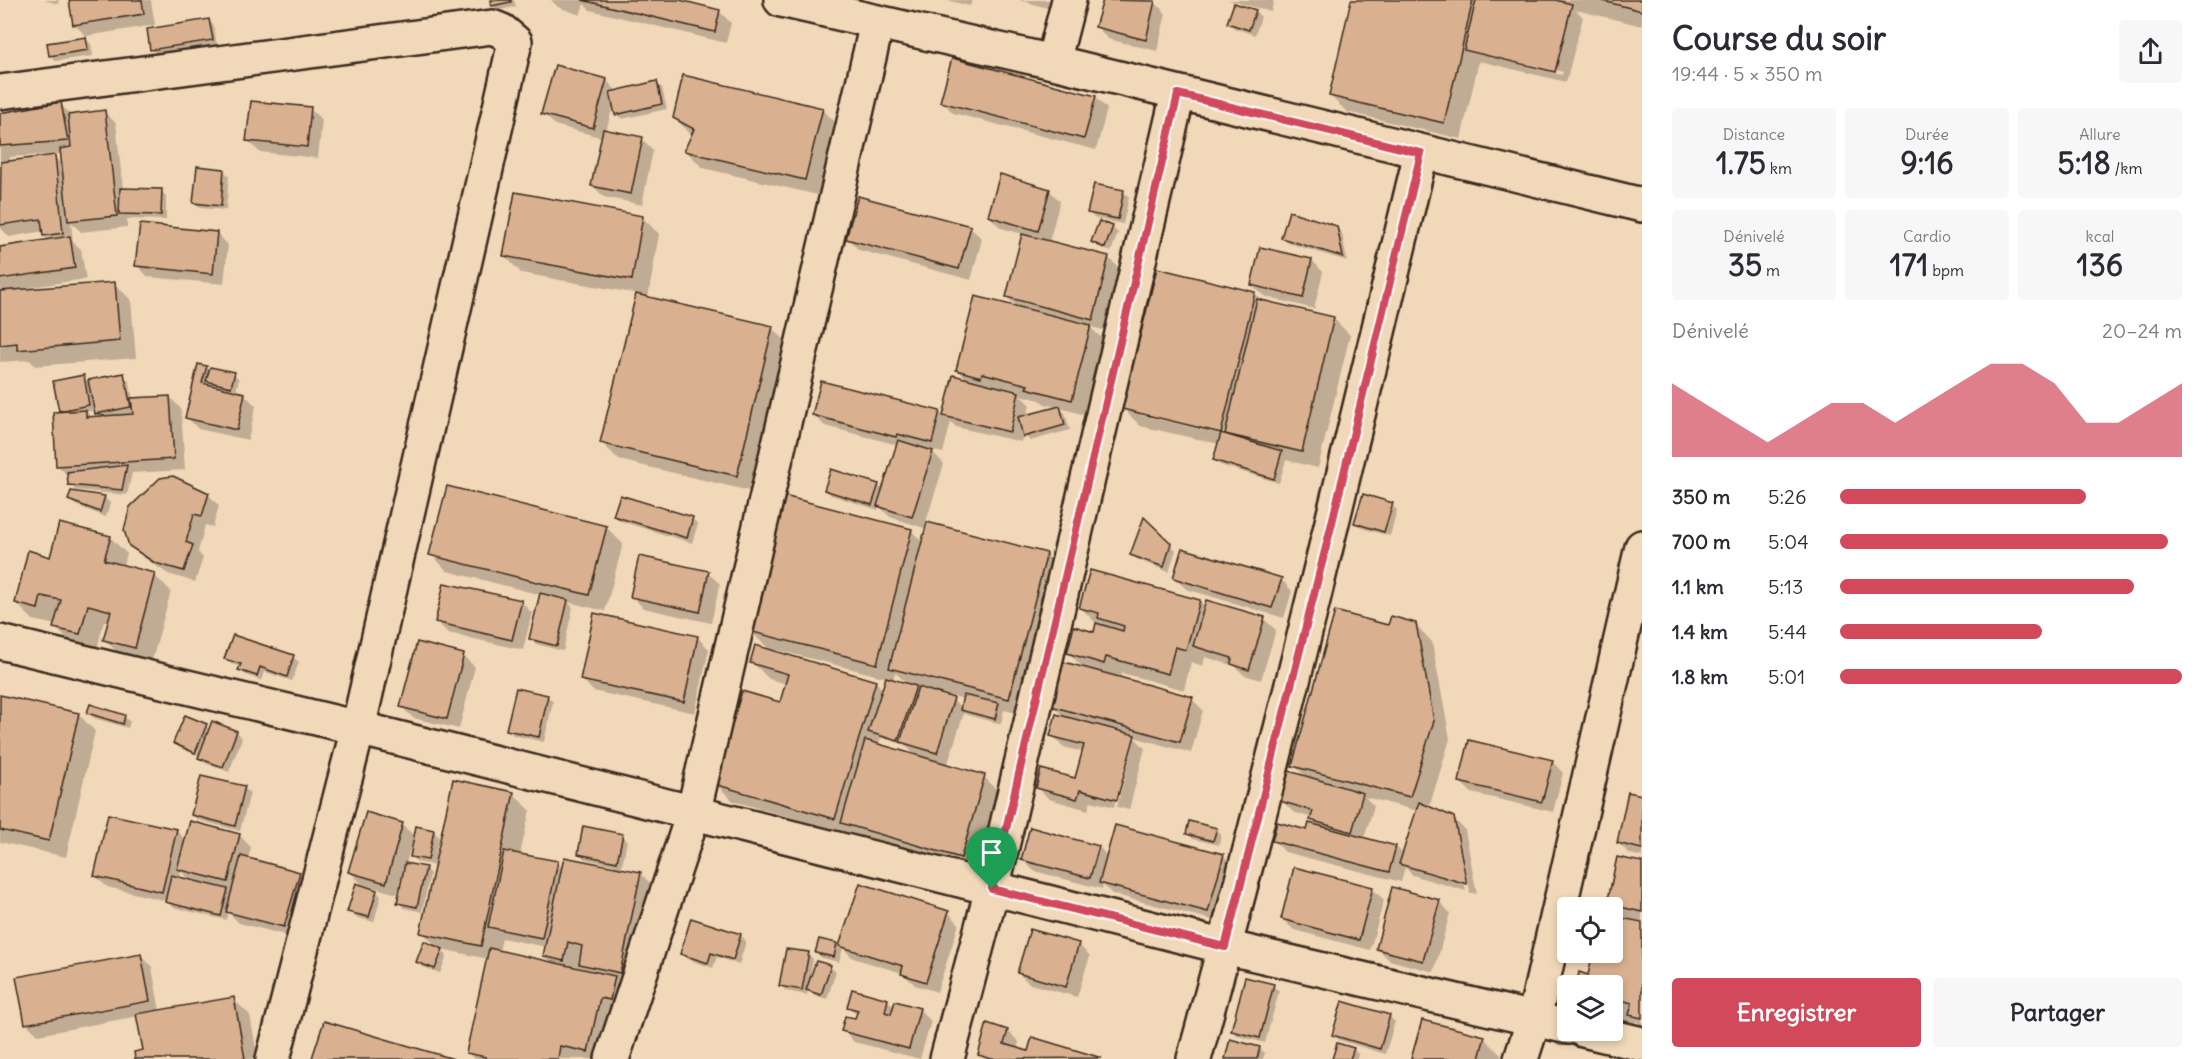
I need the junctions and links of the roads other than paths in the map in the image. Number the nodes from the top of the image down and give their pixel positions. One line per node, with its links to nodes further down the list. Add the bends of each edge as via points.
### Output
1 (781, 0): 3 (street)
2 (1069, 0): 4 (street)
3 (877, 23): 4 (street); 12 (street)
4 (1053, 62): 6 (street)
5 (0, 92): 11 (street, via 492,27 515,42)
6 (1178, 94): 7 (street); 13 (street)
7 (1421, 153): 8 (street); 14 (street)
8 (1642, 205)
9 (1642, 548): 15 (street)
10 (0, 642): 11 (street)
11 (358, 728): 12 (street); 19 (street)
12 (693, 814): 13 (street); 20 (street)
13 (992, 889): 14 (street); 21 (street)
14 (1225, 947): 15 (street); 22 (street)
15 (1534, 1019): 16 (street); 23 (street)
16 (1557, 1024)
17 (1623, 1039): 18 (street)
18 (1642, 1044)
19 (273, 1059)
20 (612, 1059)
21 (947, 1059)
22 (1194, 1059)
23 (1521, 1059)

